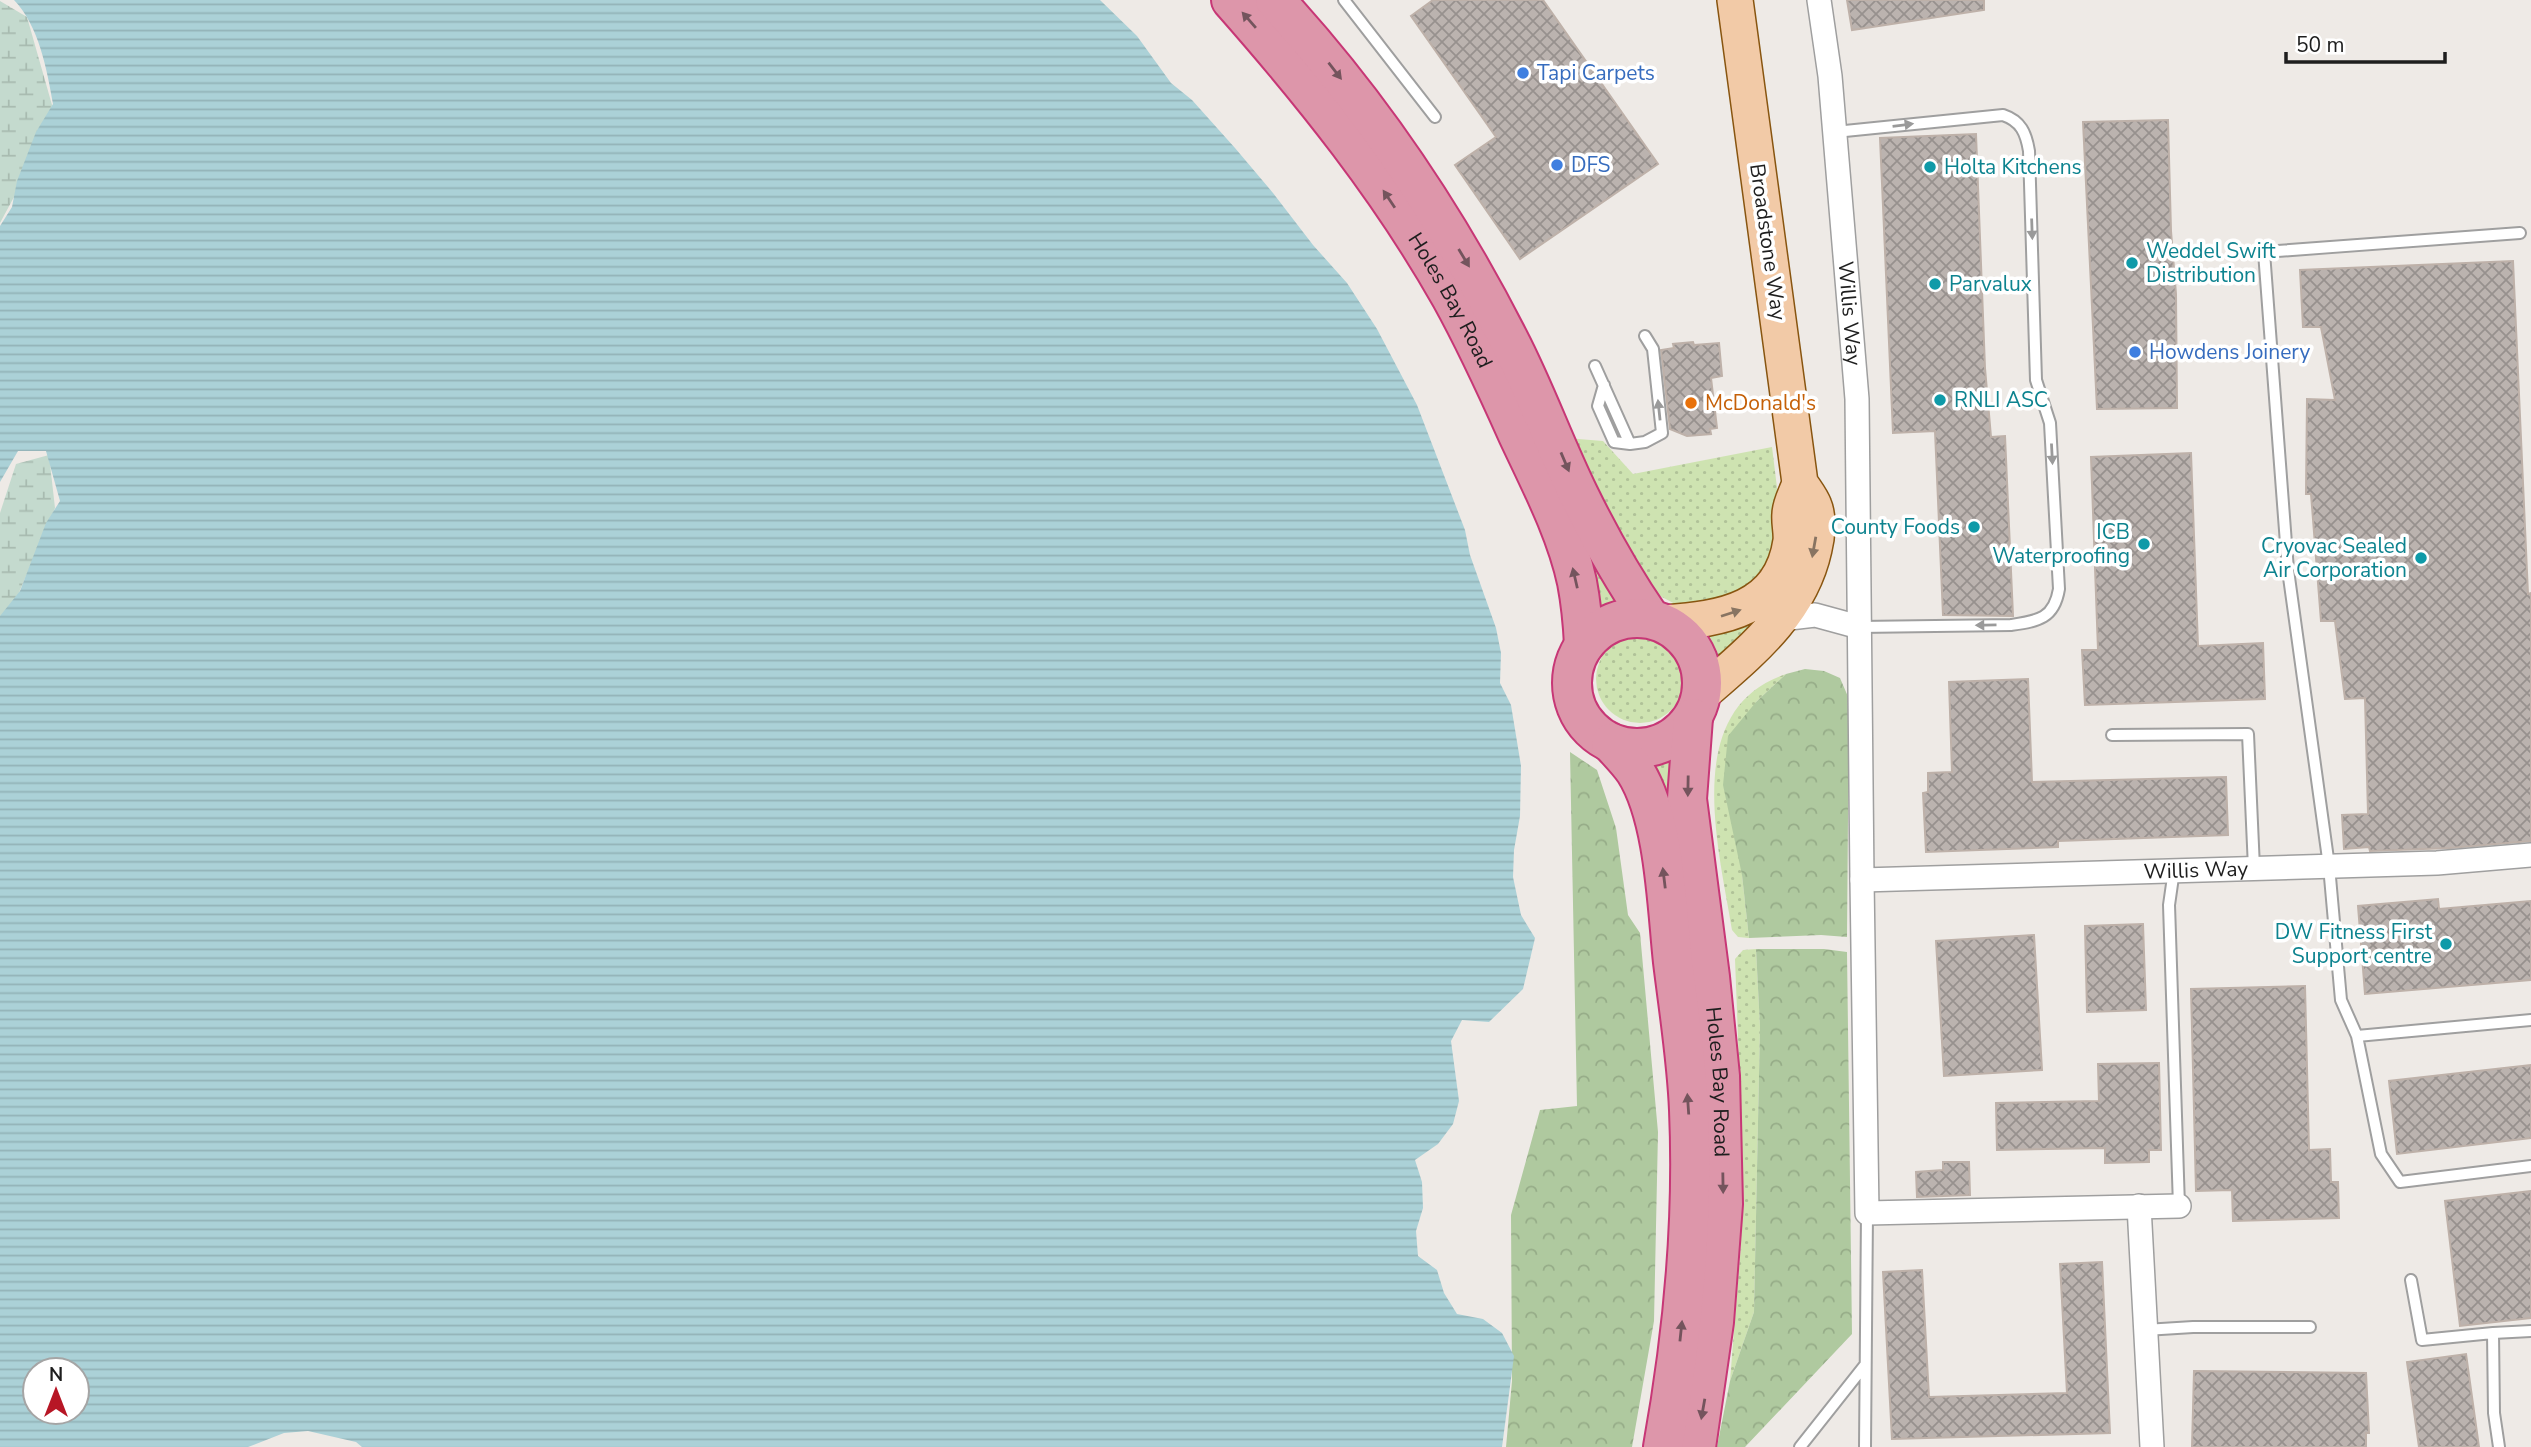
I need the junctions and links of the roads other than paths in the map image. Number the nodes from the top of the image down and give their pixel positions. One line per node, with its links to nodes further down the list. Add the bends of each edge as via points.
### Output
1 (1231, 0): 15 (highway, Holes Bay Road, one-way to 1, via 1577,583 1568,551 1499,393 1451,298 1365,163)
2 (1275, 0): 13 (highway, Holes Bay Road, one-way to 13, via 1365,109 1456,246 1510,341 1615,564)
3 (1344, 0): 6 (lane)
4 (1735, 0): 11 (main road, Broadstone Way)
5 (1819, 0): 7 (street, Willis Way)
6 (1435, 117)
7 (1835, 132): 14 (street, Willis Way, via 1857,399); 14 (lane, one-way to 14, via 2003,115 2021,125 2027,136 2036,380 2050,423 2059,589 2057,603 2035,621)
8 (2521, 233): 20 (lane, via 2264,253 2288,570)
9 (1644, 336): 10 (lane, one-way to 9, via 1630,444 1662,433 1653,349)
10 (1595, 366)
11 (1800, 483): 12 (main road, Broadstone Way, one-way to 12, via 1815,508 1817,538 1798,596); 13 (main road, Broadstone Way, one-way to 11, via 1719,617 1744,609 1762,596 1786,560 1790,511)
12 (1782, 619): 14 (street, via 1815,615); 16 (main road, Broadstone Way)
13 (1657, 621): 15 (highway, via 1631,617 1613,622); 16 (highway, via 1682,635 1695,652 1702,672)
14 (1859, 627): 23 (street, Willis Way)
15 (1584, 645): 18 (highway, via 1572,676 1577,708 1585,722)
16 (1698, 706): 18 (highway, via 1681,732 1665,742 1629,748); 37 (highway, Holes Bay Road, one-way to 37, via 1687,799 1720,1076 1723,1204 1714,1322)
17 (2112, 735): 21 (lane, via 2248,734)
18 (1611, 743): 36 (highway, Holes Bay Road, one-way to 18, via 1687,1267 1689,1107 1658,838 1635,772)
19 (2531, 855): 20 (street, Willis Way)
20 (2329, 866): 21 (street, Willis Way); 25 (lane, via 2341,1000)
21 (2254, 868): 22 (street, Willis Way)
22 (2174, 870): 23 (street, Willis Way); 28 (lane, via 2169,905)
23 (1862, 880): 29 (street, Willis Way)
24 (2531, 1020): 25 (lane)
25 (2357, 1036): 26 (lane, via 2381,1154 2400,1182)
26 (2531, 1166)
27 (2138, 1206): 28 (street); 29 (street); 32 (street)
28 (2179, 1206)
29 (1867, 1213): 35 (lane)
30 (2411, 1280): 34 (lane, via 2422,1340)
31 (2310, 1327): 32 (lane)
32 (2146, 1330): 40 (street)
33 (2531, 1331): 34 (lane)
34 (2493, 1333): 41 (lane)
35 (1865, 1365): 38 (lane); 39 (lane)
36 (1663, 1447)
37 (1696, 1447)
38 (1800, 1447)
39 (1865, 1447)
40 (2152, 1447)
41 (2499, 1447)

